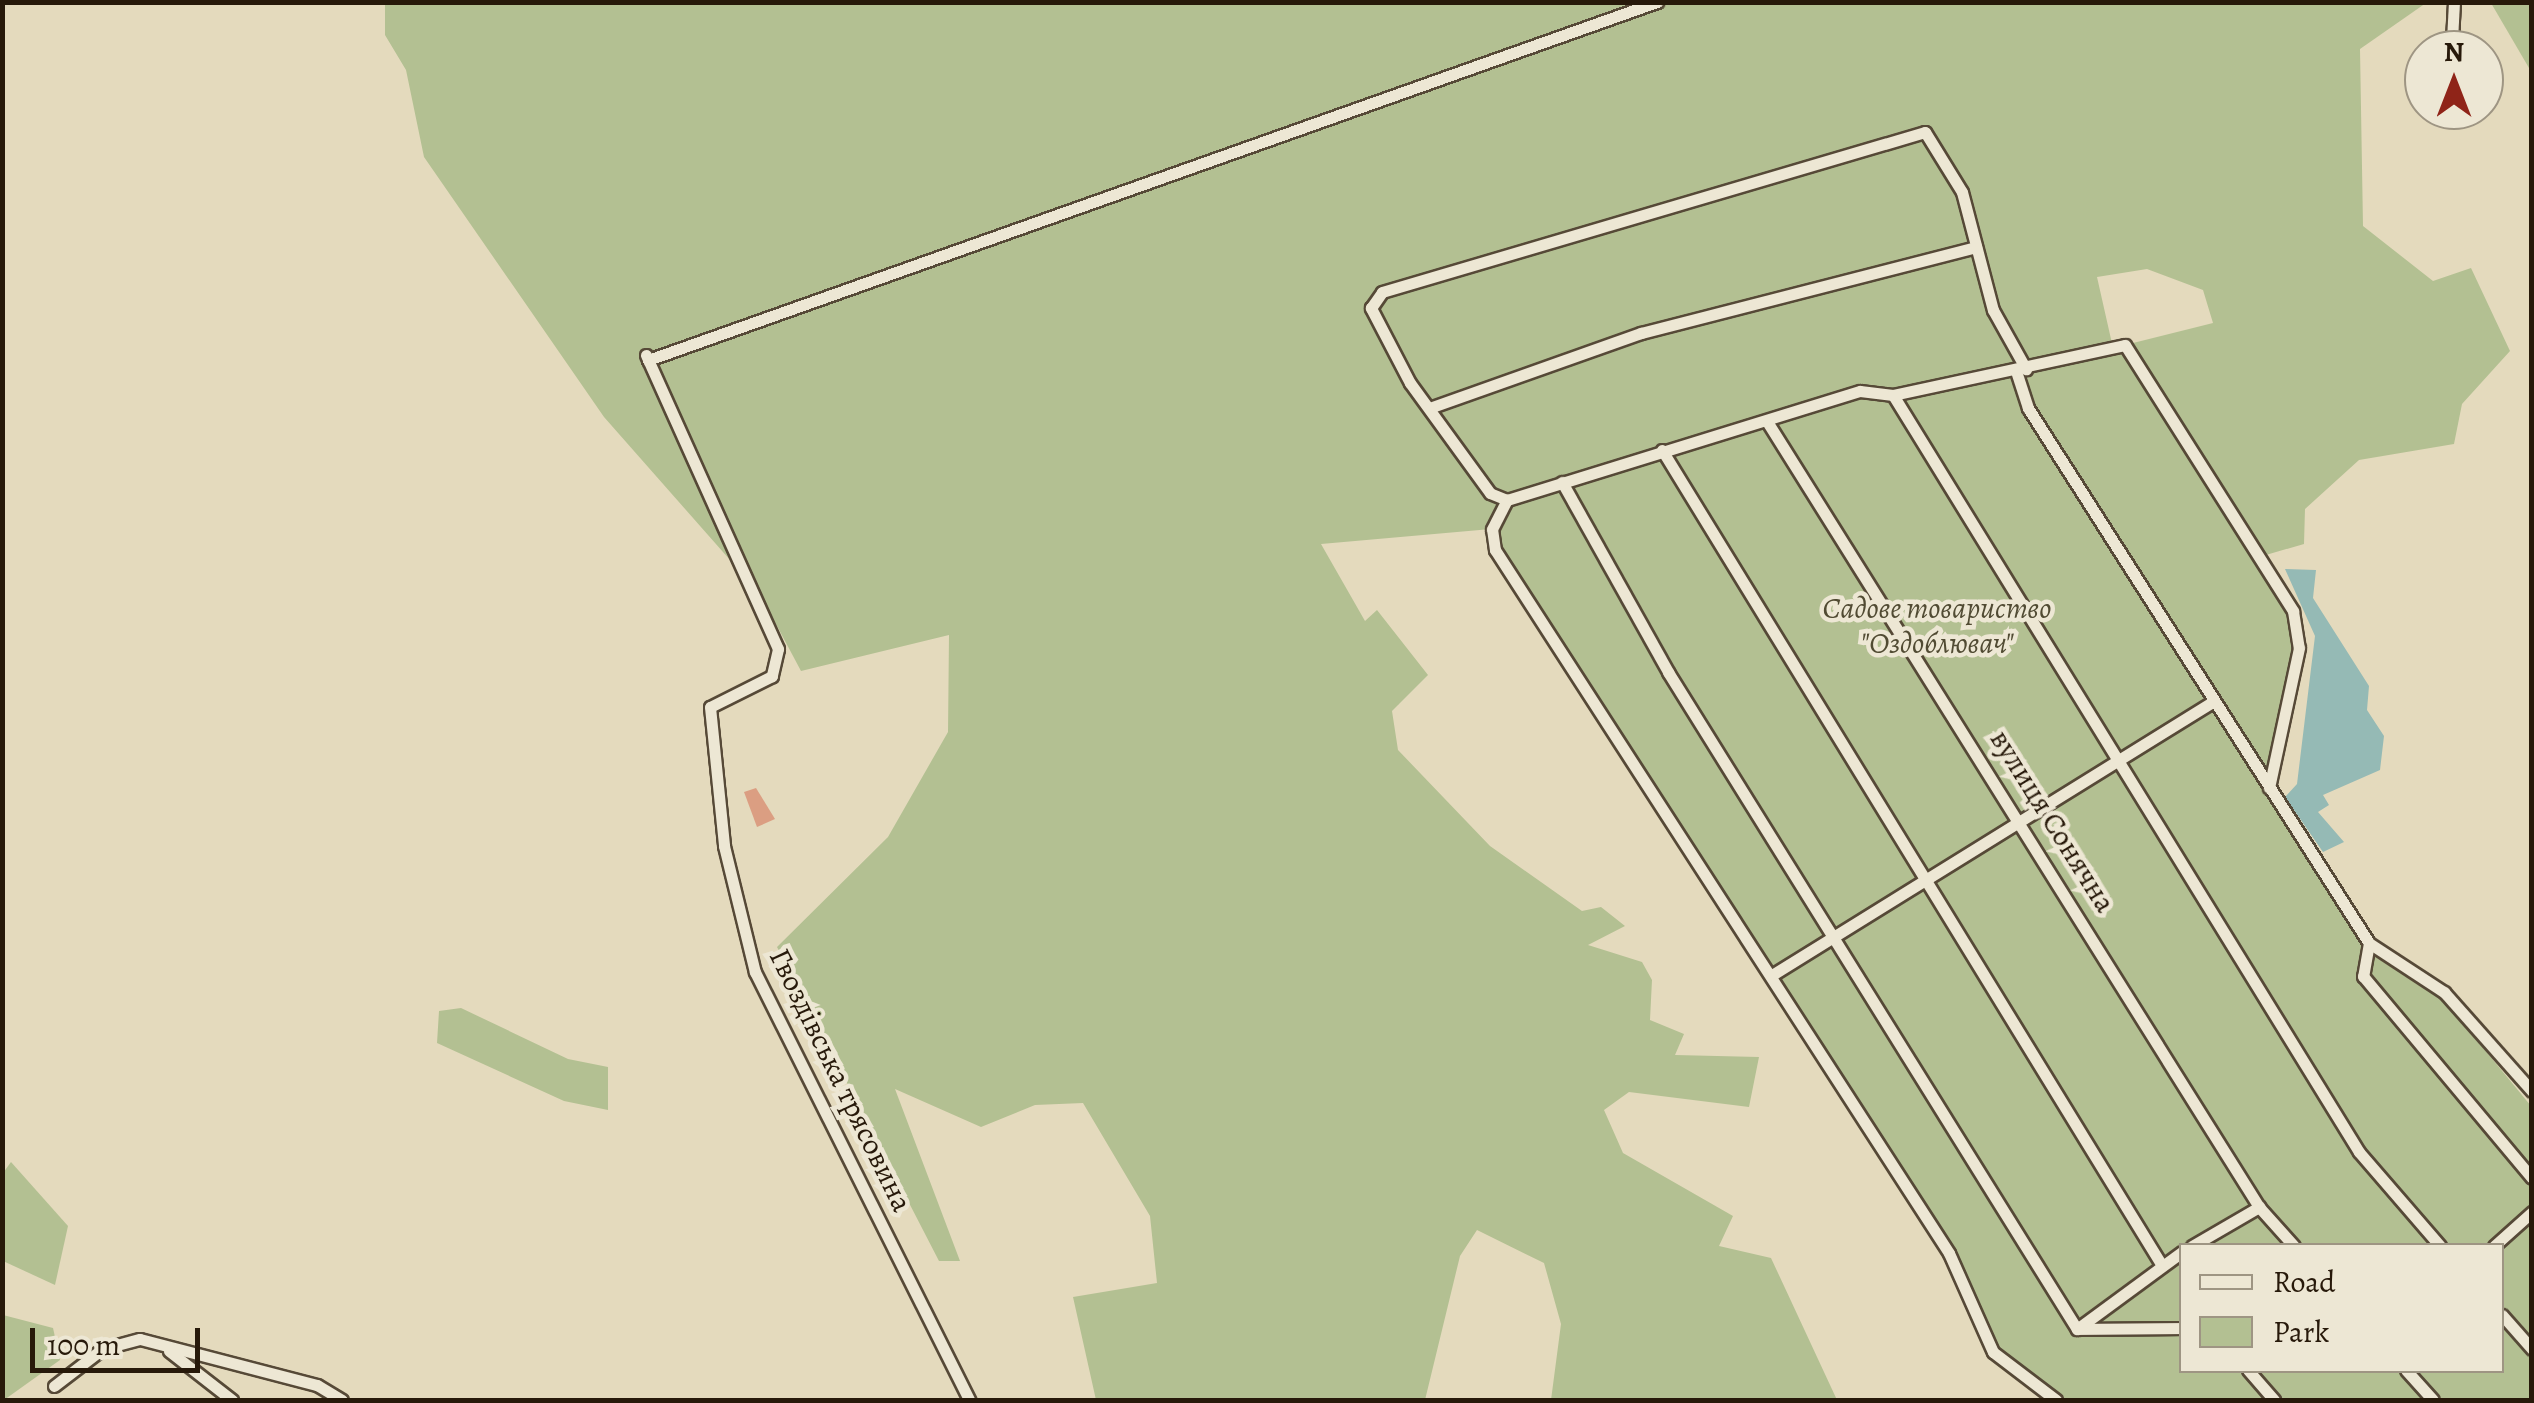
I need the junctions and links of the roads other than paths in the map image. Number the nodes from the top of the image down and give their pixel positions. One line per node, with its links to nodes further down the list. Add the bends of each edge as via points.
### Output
1 (1657, 2): 40 (street, Гвоздівська трясовина, via 647,358 778,649 772,676 710,707 724,846 755,972)
2 (2454, 2): 3 (street)
3 (2453, 30)
4 (1976, 246): 5 (street, via 1993,310); 7 (street, via 1641,334); 7 (street, via 1962,192 1925,132 1382,292 1371,308)
5 (2021, 370): 6 (street); 12 (street, via 2028,408); 14 (street, via 2125,346 2293,612 2299,648)
6 (1893, 396): 8 (street, via 1860,391); 13 (street)
7 (1432, 407): 11 (street, via 1462,460)
8 (1768, 423): 9 (street); 15 (street, вулиця Сонячна)
9 (1662, 450): 10 (street); 16 (street)
10 (1562, 482): 11 (street); 17 (street)
11 (1508, 500): 19 (street, via 1492,529 1495,550)
12 (2214, 701): 13 (street); 14 (street)
13 (2118, 760): 15 (street); 26 (street, via 2359,1152)
14 (2269, 788): 18 (street)
15 (2023, 817): 16 (street); 22 (street, вулиця Сонячна)
16 (1925, 878): 17 (street); 29 (street)
17 (1830, 935): 19 (street); 32 (street)
18 (2369, 942): 20 (street, via 2444,992); 21 (street, via 2363,976)
19 (1772, 975): 41 (street, via 1949,1253 1993,1352)
20 (2532, 1091)
21 (2532, 1178)
22 (2259, 1207): 24 (street); 25 (street, вулиця Сонячна)
23 (2532, 1212): 27 (street)
24 (2197, 1243)
25 (2291, 1243)
26 (2437, 1243)
27 (2497, 1243)
28 (2179, 1254): 29 (street)
29 (2161, 1264): 32 (street)
30 (2504, 1317): 34 (street)
31 (2179, 1328): 32 (street)
32 (2077, 1330)
33 (155, 1343): 37 (street, via 102,1349); 38 (street); 39 (street, via 317,1386)
34 (2532, 1350)
35 (2251, 1373): 42 (street)
36 (2409, 1373): 43 (street)
37 (54, 1386)
38 (232, 1400)
39 (342, 1400)
40 (969, 1400)
41 (2056, 1400)
42 (2274, 1400)
43 (2433, 1400)

